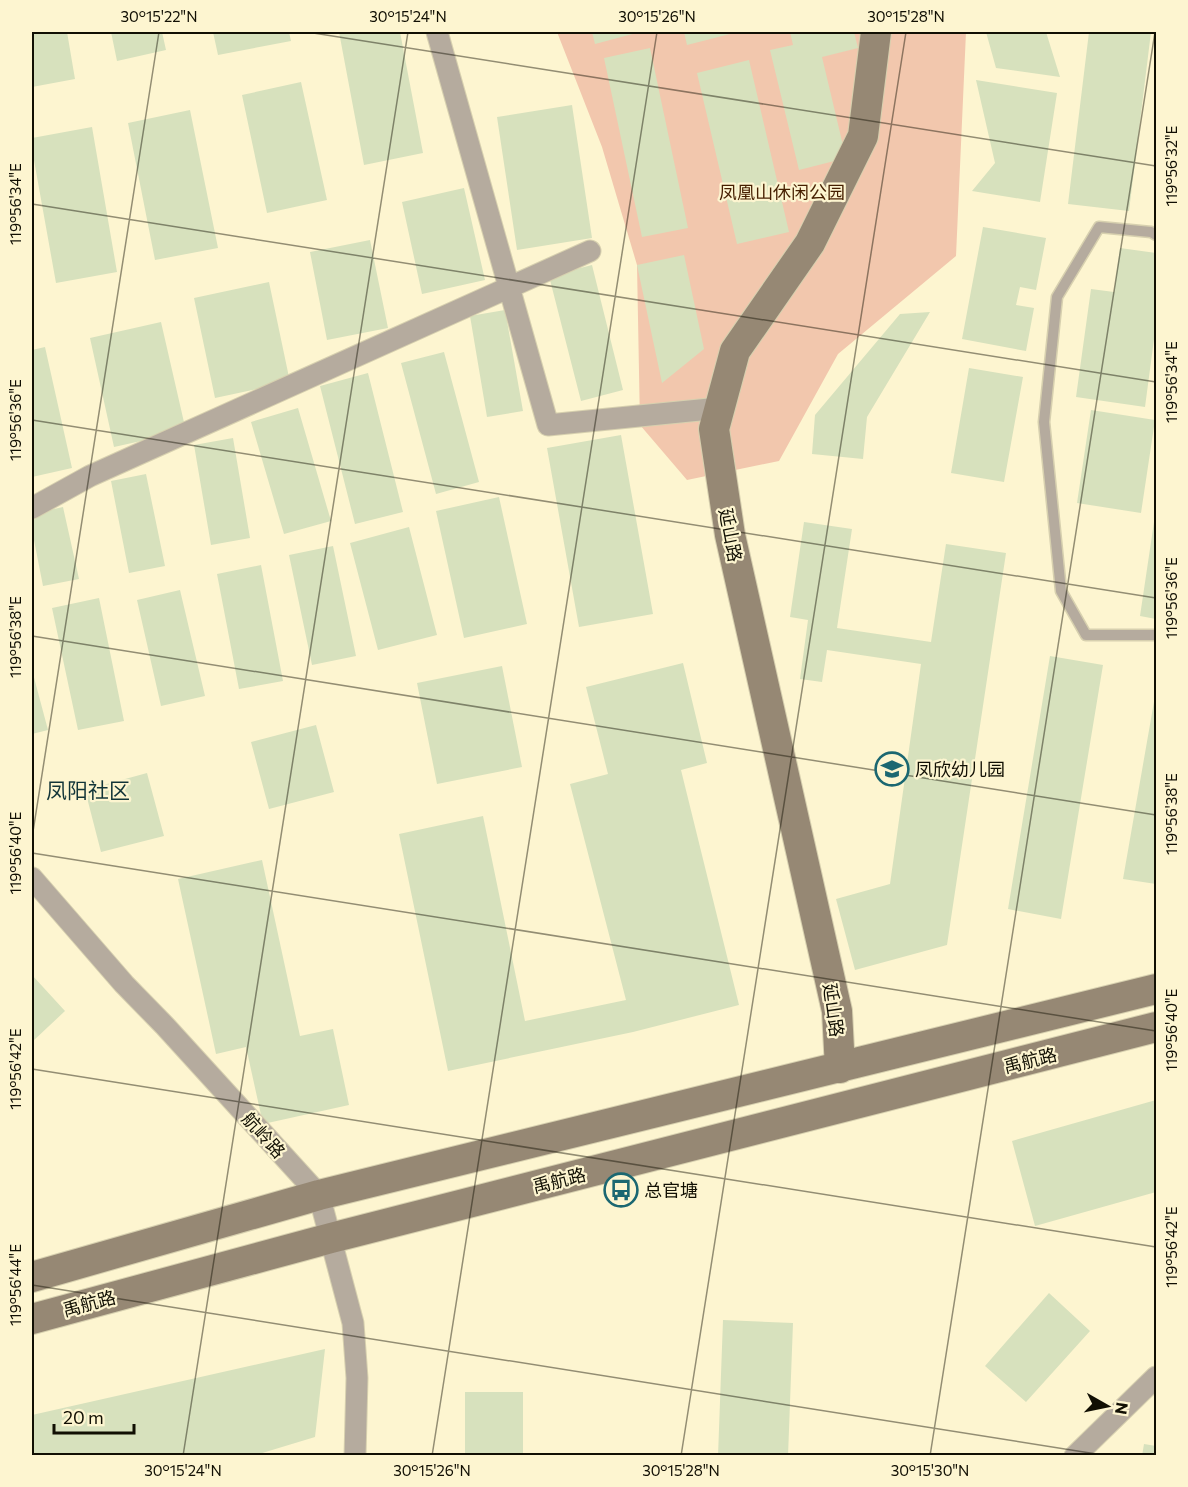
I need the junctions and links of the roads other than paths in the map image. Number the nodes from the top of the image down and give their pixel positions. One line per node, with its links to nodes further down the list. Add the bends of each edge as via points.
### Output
1 (437, 32): 5 (street)
2 (876, 32): 6 (main road, 延山路, via 863,136 810,243 735,351)
3 (1156, 235): 8 (lane, via 1099,226 1057,297 1044,422 1061,591 1086,635)
4 (590, 251): 5 (street)
5 (509, 288): 6 (street, via 548,425); 7 (street, via 90,476)
6 (720, 408): 12 (main road, 延山路, via 714,429 730,536 837,1011)
7 (32, 508)
8 (1156, 635)
9 (32, 878): 13 (street, 航岭路)
10 (1156, 989): 12 (main road)
11 (1156, 1027): 14 (main road, 禹航路)
12 (840, 1068): 13 (main road)
13 (319, 1195): 14 (street, 航岭路); 15 (main road)
14 (331, 1238): 16 (main road, 禹航路); 18 (street, 航岭路, via 353,1323 357,1378)
15 (32, 1277)
16 (32, 1318)
17 (1156, 1377): 19 (street)
18 (355, 1455)
19 (1075, 1455)

